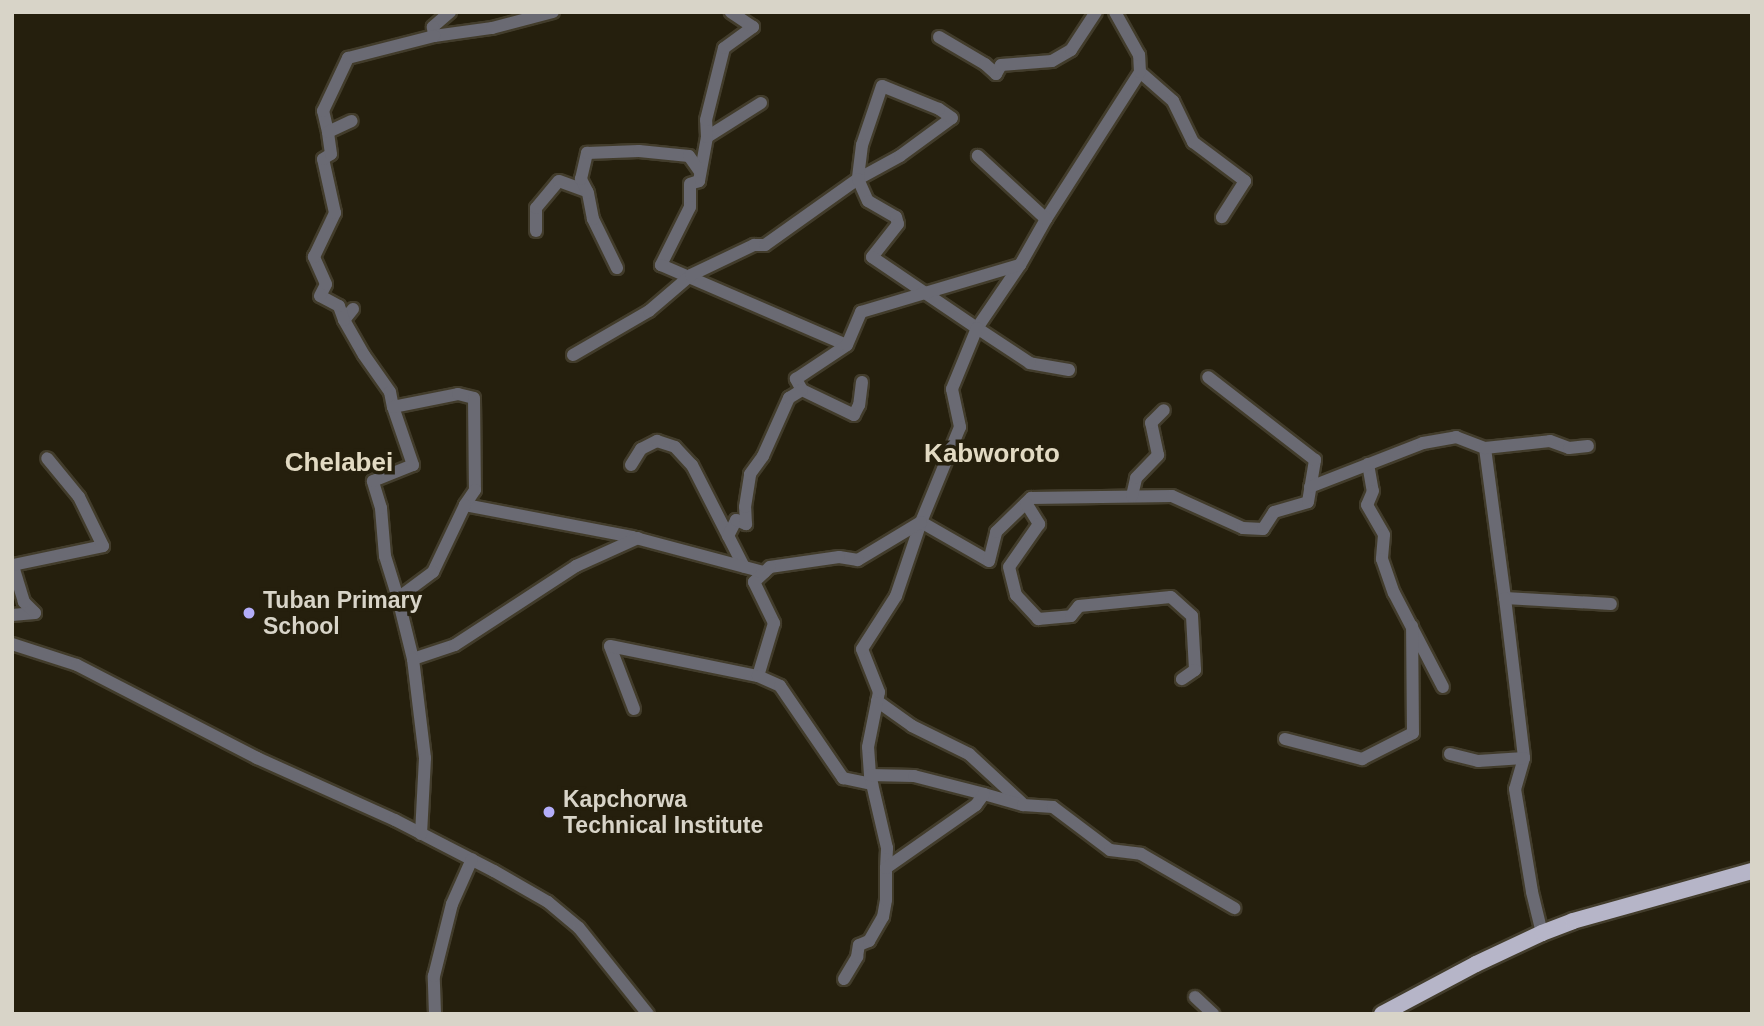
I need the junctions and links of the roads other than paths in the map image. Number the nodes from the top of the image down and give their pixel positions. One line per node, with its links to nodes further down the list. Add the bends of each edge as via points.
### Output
1 (450, 12): 6 (street, via 433,27)
2 (553, 12): 6 (street, via 492,28)
3 (730, 12): 12 (street, via 753,27 724,48 706,120)
4 (1096, 12): 7 (street, via 1071,50 1052,61 1001,65 996,74)
5 (1115, 12): 8 (street, via 1139,55)
6 (434, 36): 11 (street, via 348,58 323,111)
7 (939, 37)
8 (1140, 72): 17 (street, via 1173,101 1194,142 1245,181); 18 (street)
9 (761, 103): 12 (street)
10 (352, 121): 11 (street)
11 (328, 132): 31 (street, via 331,155 323,159 335,213 314,257 326,284 320,296 349,314 364,355 390,392)
12 (707, 136): 14 (street)
13 (978, 156): 18 (street)
14 (700, 172): 16 (street, via 689,156 587,152 581,180); 22 (street, via 699,181 690,184 690,207 661,265)
15 (859, 179): 15 (street, via 900,156 952,118 882,86 862,145); 22 (street, via 765,245 754,245); 23 (street, via 868,201 896,217 898,225 872,257)
16 (587, 191): 19 (street, via 559,181 536,208); 21 (street, via 593,219)
17 (1222, 217)
18 (1046, 219): 20 (street)
19 (536, 231)
20 (1020, 265): 23 (street); 24 (street)
21 (617, 268)
22 (689, 277): 25 (street); 26 (street, via 649,311)
23 (924, 294): 24 (street); 25 (street, via 861,312)
24 (977, 328): 27 (street, via 1030,363); 42 (street, via 952,389 960,427)
25 (847, 345): 30 (street, via 796,379)
26 (573, 355)
27 (1069, 370)
28 (1208, 377): 38 (street, via 1315,460)
29 (862, 382): 30 (street, via 854,415)
30 (802, 390): 43 (street, via 789,398 750,474 746,524 736,520)
31 (393, 407): 41 (street, via 458,394 474,398 475,490); 48 (street, via 413,465 373,481 381,508 385,556)
32 (1164, 410): 39 (street, via 1151,424 1158,455 1136,478)
33 (1588, 446): 34 (street, via 1569,449 1550,440)
34 (1485, 449): 36 (street, via 1456,437 1423,443); 49 (street)
35 (47, 458): 45 (street, via 79,497 103,546)
36 (1368, 464): 38 (street); 52 (street, via 1373,491 1367,505 1384,535 1382,559)
37 (631, 465): 43 (street, via 641,449 657,441 675,447 692,465)
38 (1310, 487): 39 (street, via 1308,502 1274,512 1264,529 1243,528 1172,496)
39 (1132, 496): 40 (street, via 1031,498)
40 (1026, 503): 42 (street, via 996,531 989,561); 56 (street, via 1039,524 1009,567 1016,595 1038,619 1071,616 1079,606 1171,597 1192,616 1195,670)
41 (465, 505): 44 (street); 48 (street, via 433,572)
42 (921, 522): 47 (street, via 858,560 839,557 770,567); 58 (street, via 896,596 862,649 879,692)
43 (728, 536): 46 (street)
44 (638, 538): 46 (street); 54 (street, via 576,566 455,645)
45 (13, 563): 51 (street, via 24,602 35,613)
46 (744, 567): 47 (street)
47 (764, 572): 55 (street, via 754,582 774,623)
48 (398, 598): 54 (street)
49 (1506, 598): 50 (street); 62 (street)
50 (1611, 604)
51 (12, 615)
52 (1412, 626): 57 (street); 60 (street, via 1413,733 1362,759)
53 (12, 644): 66 (street, via 77,665 257,758)
54 (414, 660): 66 (street, via 425,758)
55 (758, 676): 59 (street, via 610,646); 63 (street, via 780,686 842,778)
56 (1181, 680)
57 (1443, 687)
58 (877, 701): 63 (street, via 868,747); 65 (street, via 912,726 969,754)
59 (634, 709)
60 (1285, 739)
61 (1450, 754): 62 (street, via 1478,761)
62 (1524, 758): 71 (street, via 1516,789)
63 (871, 780): 64 (street, via 914,776); 68 (street, via 887,848)
64 (984, 794): 65 (street); 68 (street, via 976,805)
65 (1023, 805): 70 (street, via 1053,807 1110,850 1141,854)
66 (421, 834): 67 (street)
67 (472, 859): 74 (street, via 452,904 434,976); 75 (street, via 564,914 598,948)
68 (886, 868): 72 (street, via 883,917 869,941 859,945)
69 (1752, 871): 71 (main road)
70 (1234, 908)
71 (1542, 933): 77 (main road)
72 (844, 979)
73 (1195, 997): 76 (street)
74 (435, 1014)
75 (648, 1014)
76 (1213, 1014)
77 (1382, 1014)

